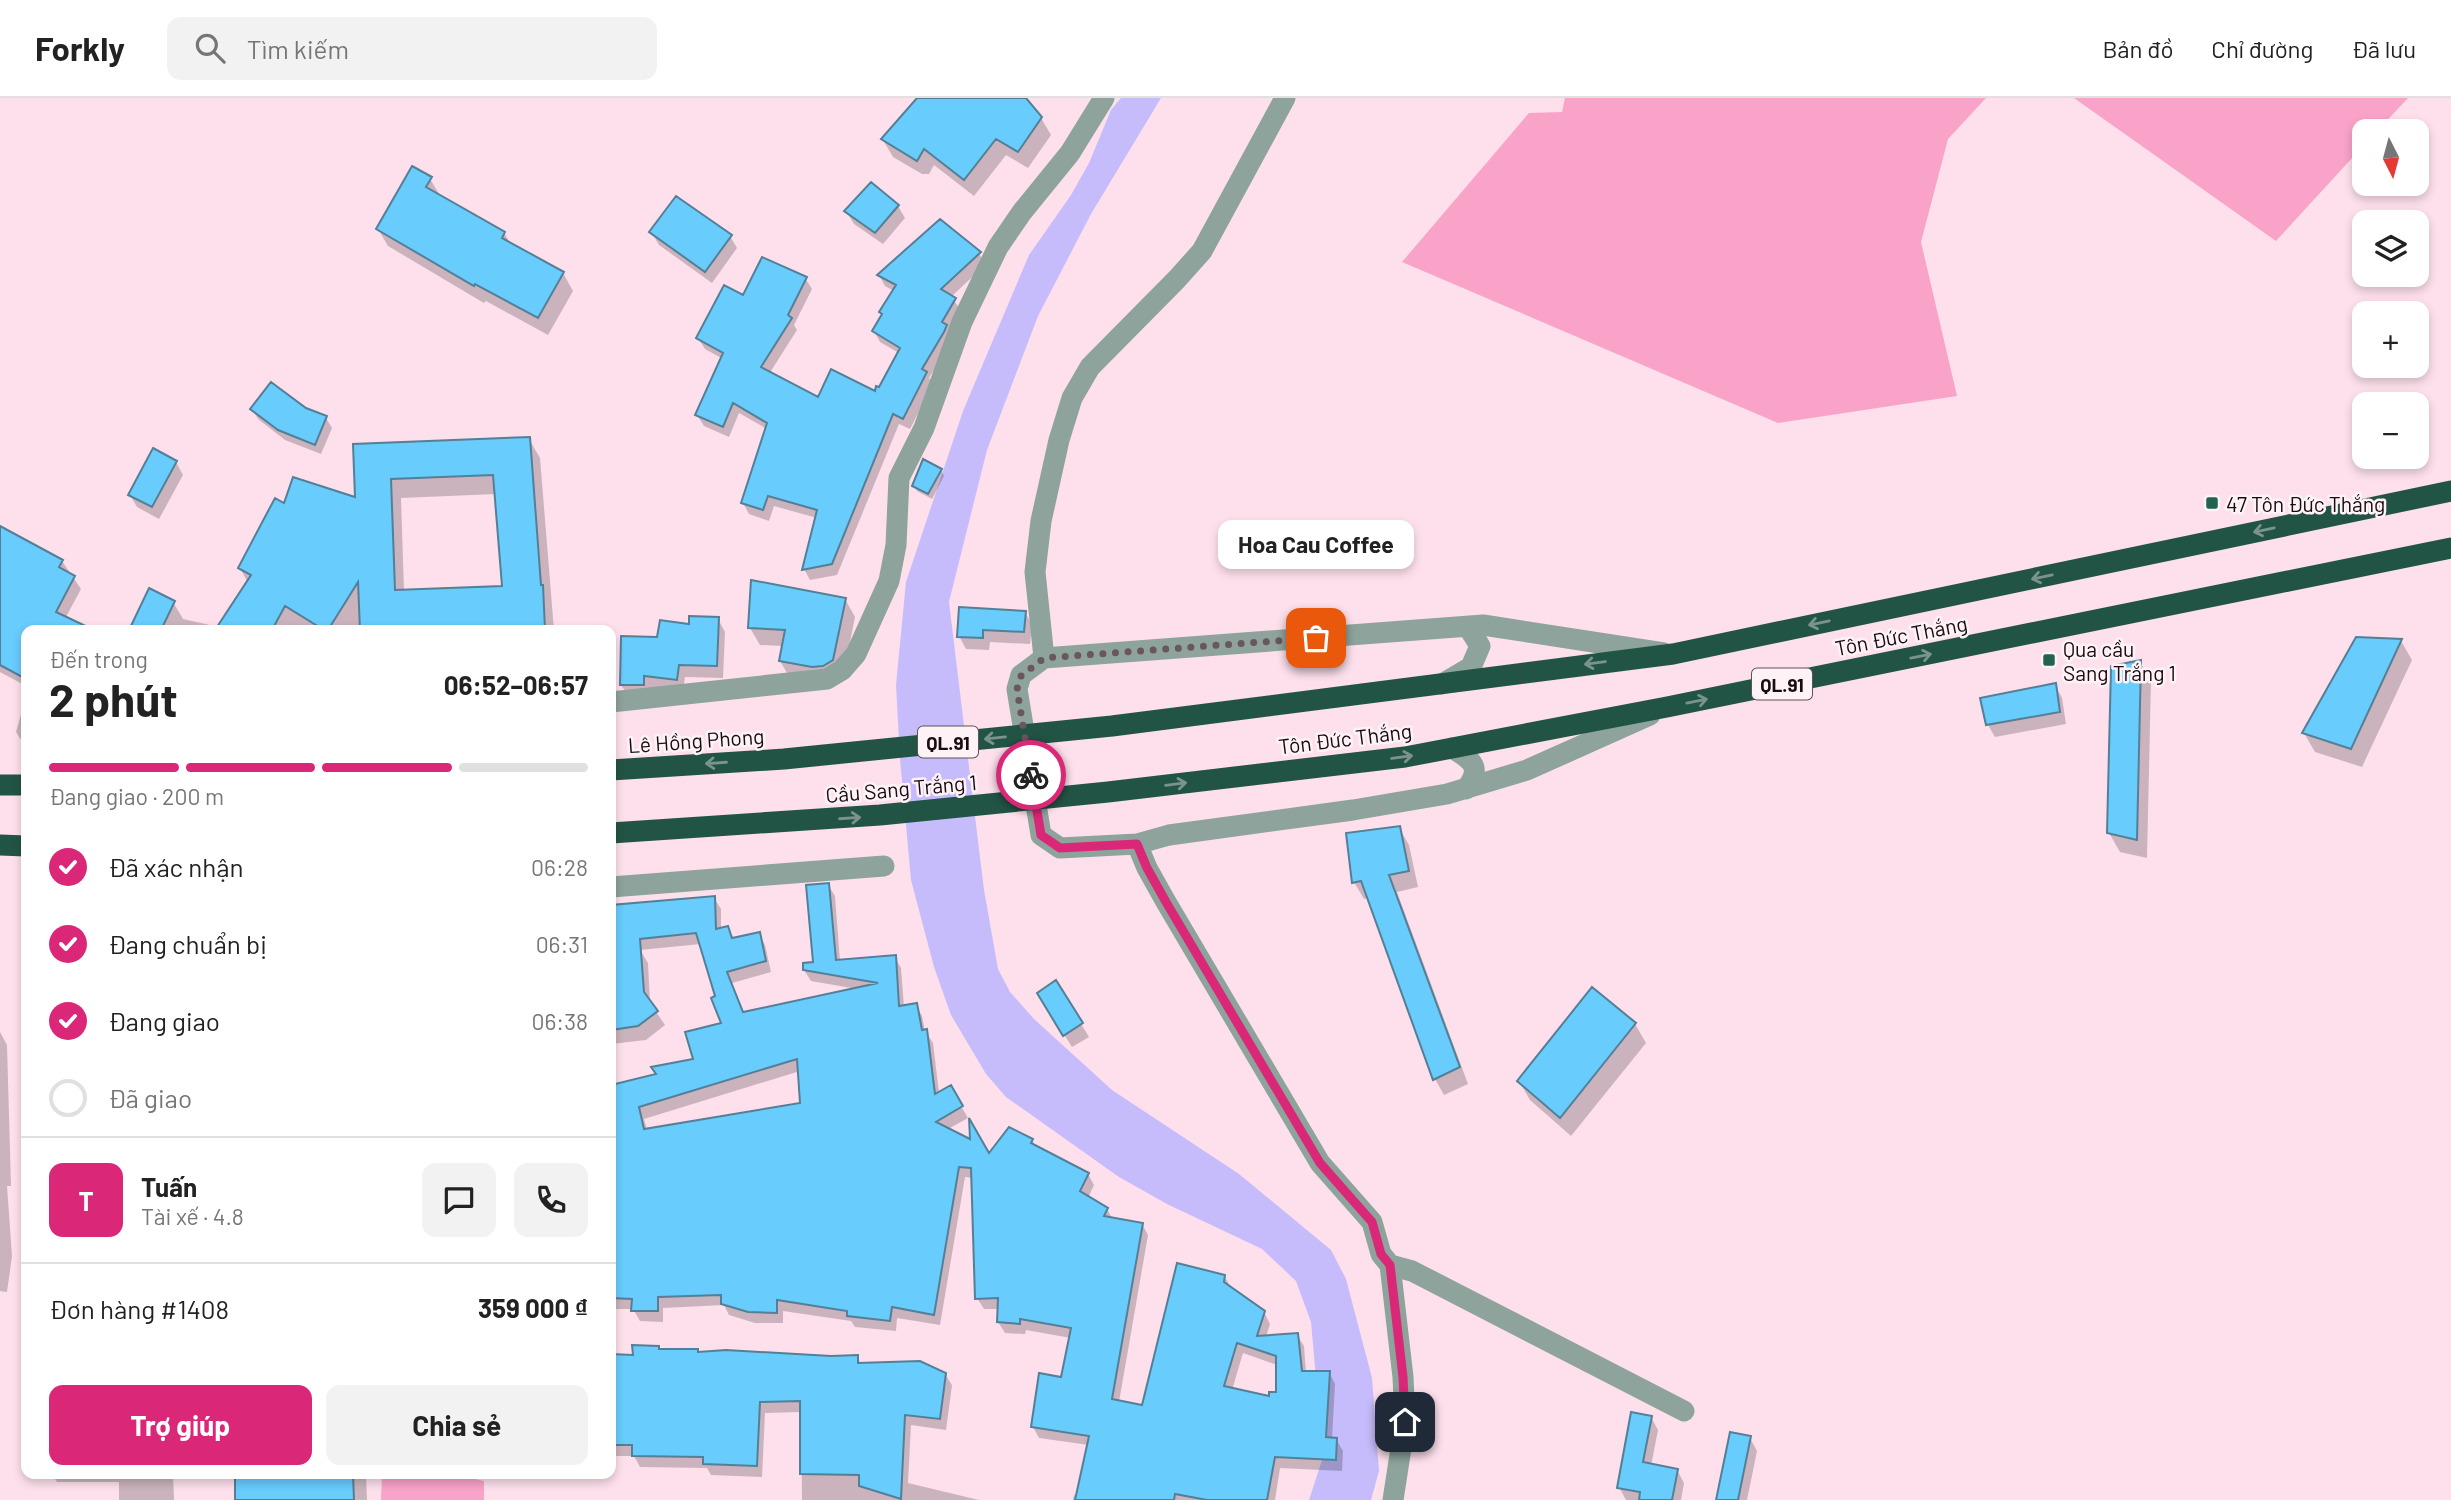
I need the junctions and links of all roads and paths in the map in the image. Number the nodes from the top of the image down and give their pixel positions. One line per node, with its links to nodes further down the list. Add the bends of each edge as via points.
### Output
1 (1104, 98): 9 (street, via 1070,153 998,247 962,322 923,428 899,478 889,581 856,654 827,679)
2 (1285, 98): 7 (street, via 1202,251 1090,367 1073,398 1041,521 1035,572)
3 (2451, 491): 6 (highway, Tôn Đức Thắng / QL.91, one-way to 6)
4 (2451, 548): 10 (highway, Tôn Đức Thắng / QL.91, one-way to 4)
5 (1468, 627): 6 (street, via 1483,625); 7 (street); 8 (street, via 1480,646 1471,667)
6 (1672, 654): 8 (highway, Tôn Đức Thắng / QL.91, one-way to 8)
7 (1044, 658): 20 (street, via 1021,676 1017,689 1041,835 1060,848)
8 (1442, 684): 11 (highway, Tôn Đức Thắng / QL.91)
9 (616, 701)
10 (1667, 707): 12 (highway, Tôn Đức Thắng / QL.91); 17 (street, via 1527,770)
11 (1112, 726): 13 (highway, Cầu Sang Trắng 1 / QL.91, one-way to 13)
12 (1452, 748): 17 (street, via 1470,759 1475,769); 18 (highway, Tôn Đức Thắng / QL.91, one-way to 12)
13 (784, 759): 14 (highway, Lê Hồng Phong / QL.91, one-way to 14)
14 (616, 770)
15 (0, 785): 16 (highway)
16 (21, 785)
17 (1466, 789): 20 (street, via 1169,835)
18 (1108, 792): 19 (highway, Cầu Sang Trắng 1 / QL.91, one-way to 18, via 782,823)
19 (616, 833)
20 (1137, 844): 25 (street, via 1166,902 1320,1163 1372,1222)
21 (0, 845): 22 (highway)
22 (21, 846)
23 (884, 866): 24 (street)
24 (616, 887)
25 (1386, 1259): 26 (street); 27 (street, via 1405,1422)
26 (1684, 1411)
27 (1393, 1500)

